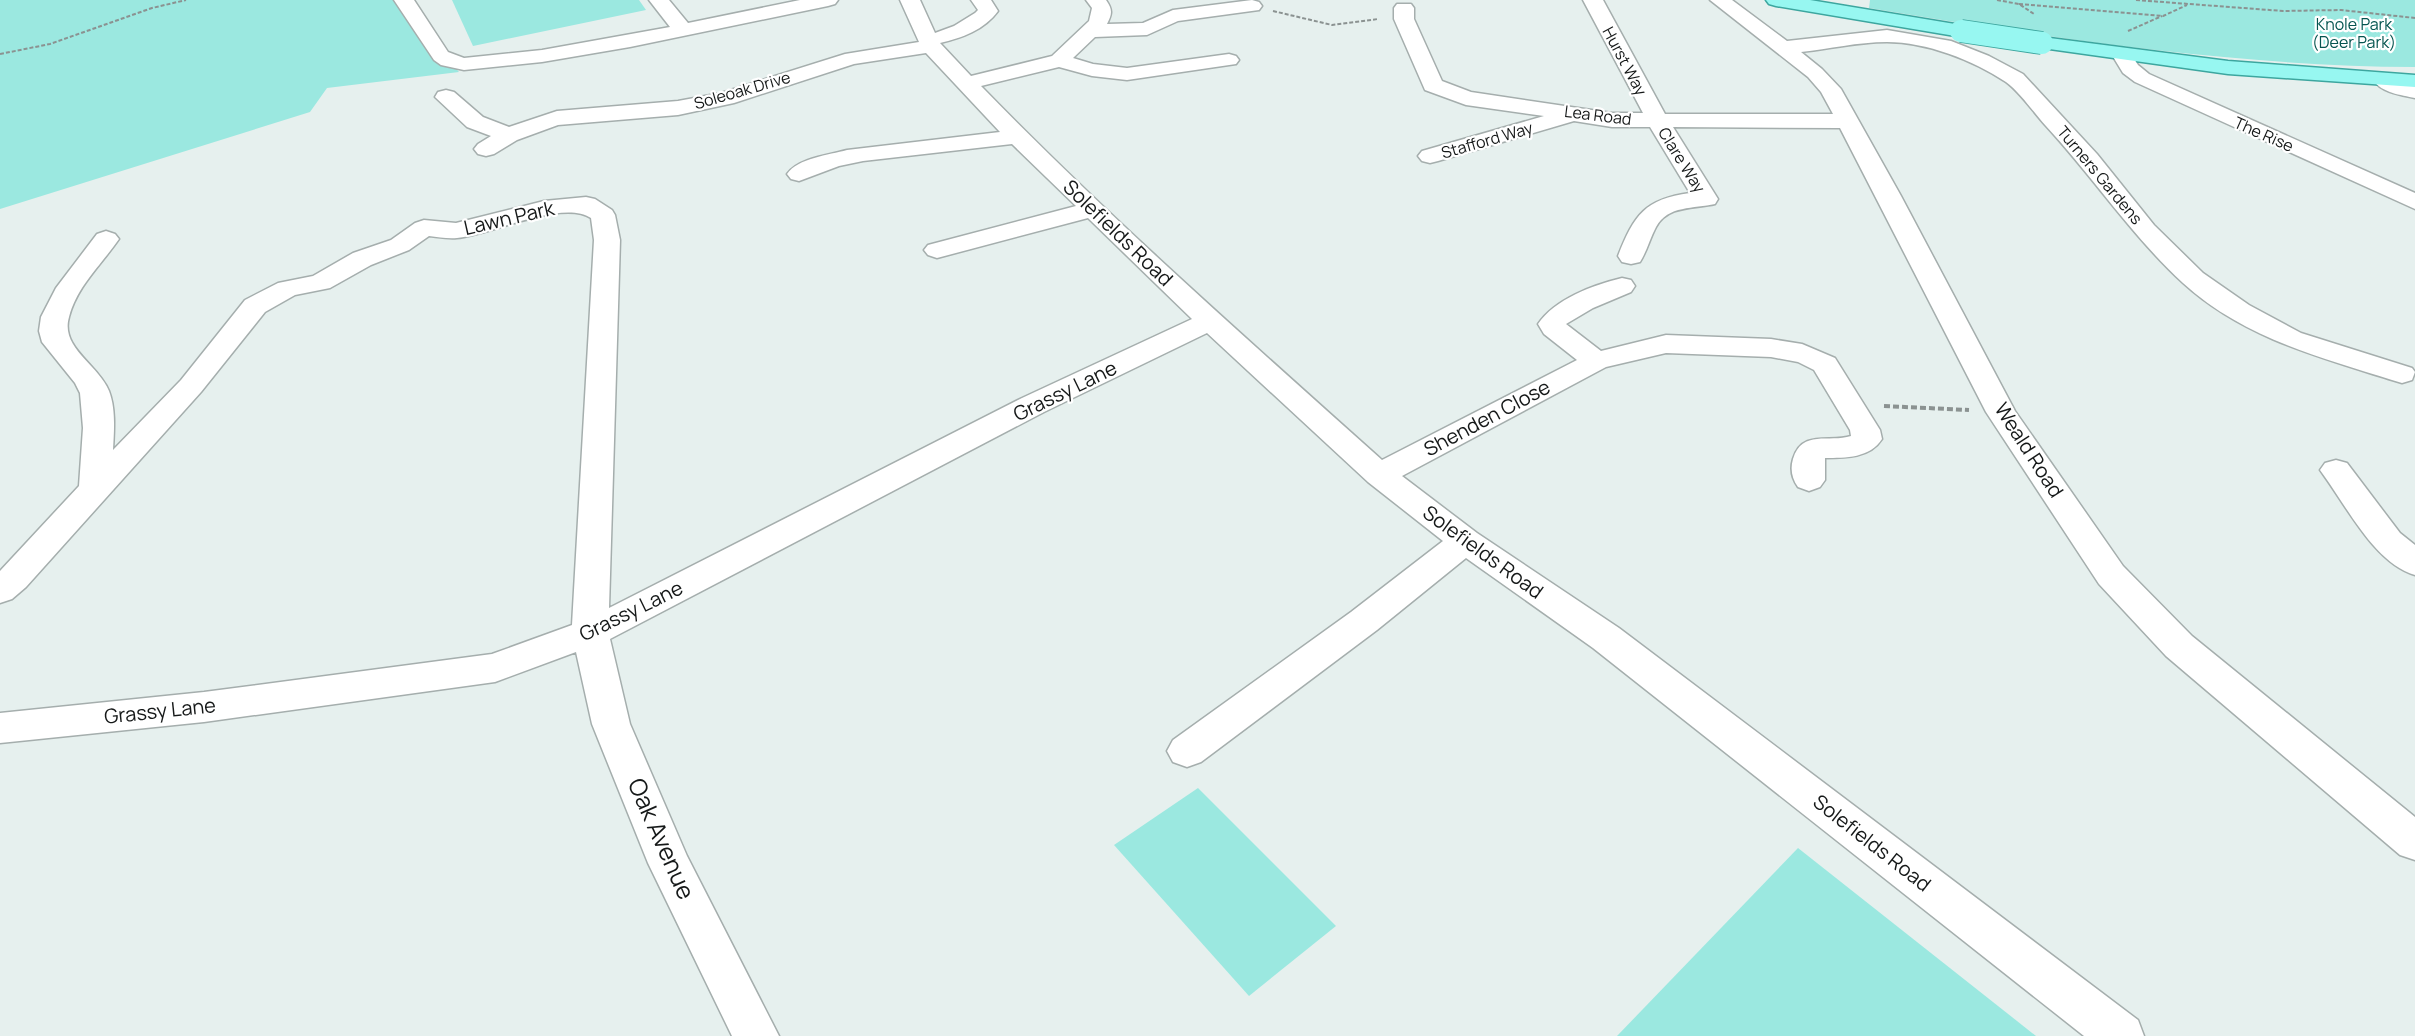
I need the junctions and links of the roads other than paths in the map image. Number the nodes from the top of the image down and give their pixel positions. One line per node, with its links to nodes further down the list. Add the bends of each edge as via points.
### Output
1 (404, 0): 12 (street, via 441,57 464,64 542,56)
2 (659, 0): 12 (street)
3 (828, 0): 12 (street)
4 (910, 0): 14 (street, Solefields Road)
5 (981, 0): 14 (street, Soleoak Drive, via 988,11 971,26)
6 (1096, 0): 13 (street, via 1102,15)
7 (1593, 0): 25 (street, Hurst Way)
8 (1720, 0): 15 (street, Weald Road)
9 (1776, 0): 16 (main road, bridge)
10 (1252, 6): 13 (street, via 1173,16 1147,29)
11 (1404, 14): 24 (street, Lea Road, via 1433,85 1467,98)
12 (682, 29)
13 (1092, 31): 18 (street)
14 (930, 43): 21 (street, Solefields Road); 27 (street, Soleoak Drive, via 852,58 726,98 678,108 557,118)
15 (1782, 48): 26 (street, Weald Road, via 1830,89); 40 (street, Turners Gardens, via 1887,36 1944,45 1982,60 2015,79 2089,159 2145,230 2194,279 2239,311 2291,339)
16 (2122, 55): 19 (main road, via 2256,71); 32 (street, The Rise, via 2130,69 2142,78)
17 (1228, 60): 18 (street, via 1127,74)
18 (1059, 61): 21 (street)
19 (2384, 80): 20 (main road); 22 (street)
20 (2415, 81)
21 (967, 83): 28 (street, Solefields Road)
22 (2415, 92)
23 (446, 97): 27 (street, via 475,122)
24 (1580, 113): 25 (street, Lea Road, via 1612,120); 30 (street, Stafford Way)
25 (1658, 121): 26 (street, Lea Road); 36 (street, Clare Way, via 1706,199 1674,202 1651,212)
26 (1849, 121): 51 (street, Weald Road, via 2001,412 2111,575 2179,646)
27 (509, 135): 29 (street, Soleoak Drive)
28 (1017, 136): 31 (street, via 870,152 833,160); 33 (street, Solefields Road)
29 (486, 149)
30 (1430, 156)
31 (799, 174)
32 (2415, 202)
33 (1093, 209): 35 (street); 38 (street, Solefields Road)
34 (106, 239): 44 (street, via 62,298 55,315 54,340 94,390 98,408)
35 (937, 250)
36 (1630, 256)
37 (1622, 286): 39 (street, via 1554,318 1554,328)
38 (1210, 321): 42 (street, Solefields Road); 48 (street, Grassy Lane, via 1033,405)
39 (1596, 362): 42 (street, Shenden Close); 43 (street, Shenden Close, via 1666,344 1792,350 1825,364 1867,439 1854,446 1815,448 1809,454)
40 (2402, 374)
41 (2336, 471): 46 (street, via 2388,541)
42 (1378, 475): 45 (street, Solefields Road)
43 (1809, 480)
44 (95, 489): 47 (street, Lawn Park); 48 (street, Lawn Park, via 191,386 255,306 287,290 321,282 362,259 400,245 424,228 456,231 544,208 586,204 603,215 607,240)
45 (1465, 541): 50 (street); 53 (street, Solefields Road, via 1606,638)
46 (2415, 563)
47 (0, 590)
48 (590, 633): 49 (street, Grassy Lane, via 495,668 204,707); 52 (street, Oak Avenue, via 611,724 669,862)
49 (0, 728)
50 (1187, 751)
51 (2414, 840)
52 (756, 1036)
53 (2121, 1036)

